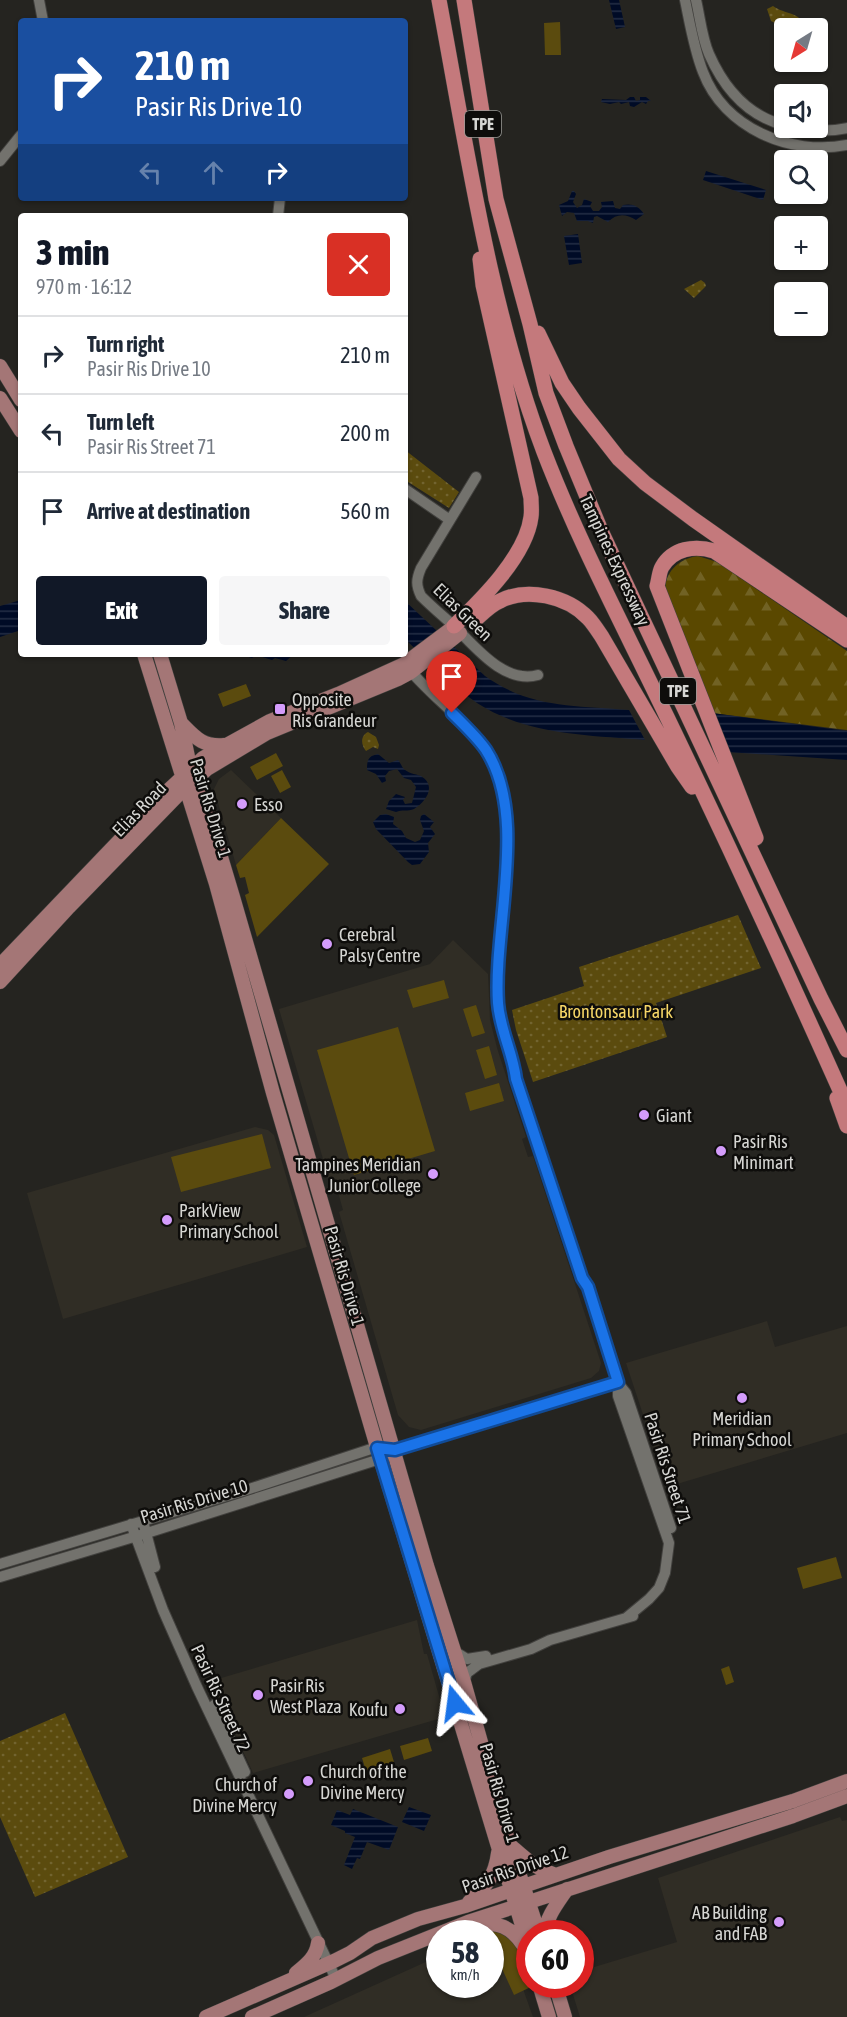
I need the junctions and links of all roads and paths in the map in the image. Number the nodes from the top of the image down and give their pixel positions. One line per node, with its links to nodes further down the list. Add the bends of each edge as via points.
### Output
1 (39, 0): 6 (street)
2 (439, 0): 7 (highway, Tampines Expressway / TPE)
3 (464, 0): 14 (highway, Tampines Expressway / TPE, via 496,199)
4 (685, 0): 12 (street, via 703,74 731,113 767,137 792,144)
5 (696, 0): 8 (street, via 708,53 725,84 756,114)
6 (42, 18)
7 (460, 112): 23 (highway, via 483,285 531,498 531,517 513,559); 33 (highway, Tampines Expressway / TPE, via 495,287 545,453)
8 (774, 122)
9 (847, 128): 10 (street)
10 (828, 130)
11 (18, 139): 13 (street)
12 (847, 145)
13 (0, 161)
14 (530, 324): 22 (highway, via 562,383 619,459 693,519); 35 (highway, Tampines Expressway / TPE, via 546,393 602,532)
15 (0, 366): 16 (main road)
16 (18, 395)
17 (0, 398): 18 (main road)
18 (18, 427)
19 (476, 477): 21 (street, Elias Green)
20 (408, 491): 21 (street)
21 (450, 520): 23 (street, Elias Green, via 421,568 416,585)
22 (847, 627)
23 (452, 634): 27 (main road, Elias Road); 28 (street, Elias Green, via 509,672 528,678); 33 (highway, via 499,601 515,595 557,599 574,607 588,617 602,637 678,767)
24 (847, 640): 35 (highway, via 714,551 702,547 678,551 661,567 657,586)
25 (145, 657): 31 (main road, Pasir Ris Drive 1)
26 (161, 657): 29 (main road, Pasir Ris Drive 1)
27 (412, 664): 30 (main road, Elias Road, via 270,721); 31 (main road, Elias Road, via 267,733); 42 (street, Pasir Ris Street 71, via 485,750 503,792 507,821 498,978 502,1030)
28 (538, 675)
29 (180, 723): 30 (main road, via 203,743); 31 (main road, Pasir Ris Drive 1)
30 (226, 745): 31 (main road, Elias Road, via 203,758)
31 (189, 778): 32 (main road, Elias Road); 34 (main road, Pasir Ris Drive 1); 36 (main road, Elias Road, via 105,853); 43 (main road, Pasir Ris Drive 1, via 233,897)
32 (164, 810): 34 (main road, via 184,814); 37 (main road, Elias Road)
33 (717, 821): 38 (highway, Tampines Expressway / TPE)
34 (207, 857): 44 (main road, Pasir Ris Drive 1)
35 (802, 959): 39 (highway, Tampines Expressway / TPE)
36 (0, 965)
37 (0, 982)
38 (803, 1008): 40 (highway, Tampines Expressway / TPE); 41 (highway)
39 (847, 1050)
40 (847, 1106)
41 (847, 1126)
42 (618, 1382): 43 (street, Pasir Ris Drive 10); 52 (street, Pasir Ris Street 71, via 626,1393 675,1542 671,1575 664,1591 638,1615)
43 (395, 1450): 44 (street, Pasir Ris Drive 10); 53 (main road, Pasir Ris Drive 1)
44 (379, 1453): 45 (street, Pasir Ris Drive 10); 46 (street, Pasir Ris Drive 10); 57 (main road, Pasir Ris Drive 1, via 473,1761)
45 (190, 1507): 46 (street); 47 (street, Pasir Ris Drive 10)
46 (194, 1519): 49 (street, Pasir Ris Drive 10)
47 (143, 1521): 48 (street, Pasir Ris Drive 10); 49 (street, Pasir Ris Street 72)
48 (132, 1524): 49 (street, Pasir Ris Street 72); 50 (street, Pasir Ris Drive 10)
49 (142, 1535): 51 (street, Pasir Ris Drive 10); 69 (street, Pasir Ris Street 72, via 163,1610); 70 (street, Pasir Ris Street 72, via 150,1548 170,1612)
50 (0, 1564)
51 (0, 1576)
52 (550, 1640): 53 (street, Pasir Ris Street 71, via 473,1659); 54 (street, Pasir Ris Street 71, via 474,1667)
53 (454, 1651): 54 (main road, Pasir Ris Drive 1)
54 (464, 1682): 57 (main road, Pasir Ris Drive 1)
55 (847, 1781): 58 (main road, Pasir Ris Drive 12)
56 (847, 1796): 60 (main road, Pasir Ris Drive 12)
57 (504, 1848): 58 (main road); 59 (main road, Pasir Ris Drive 1); 62 (main road, via 491,1878)
58 (556, 1875): 59 (main road, Pasir Ris Drive 12)
59 (517, 1888): 61 (main road, Pasir Ris Drive 1); 62 (main road, Pasir Ris Drive 12); 63 (main road, Pasir Ris Drive 1)
60 (567, 1889): 61 (main road, Pasir Ris Drive 12); 67 (main road)
61 (529, 1902): 63 (main road, Pasir Ris Drive 12); 66 (main road, Pasir Ris Drive 1)
62 (465, 1906): 70 (main road, Pasir Ris Drive 12, via 381,1934)
63 (515, 1906): 64 (main road, Pasir Ris Drive 12); 65 (main road, Pasir Ris Drive 1)
64 (474, 1920)
65 (519, 1920)
66 (535, 1920)
67 (547, 1920)
68 (426, 1939): 71 (main road, Pasir Ris Drive 12)
69 (318, 1943): 70 (street, Pasir Ris Street 72); 72 (main road, via 308,1964)
70 (331, 1962): 71 (street, Pasir Ris Street 72); 72 (main road, Pasir Ris Drive 12)
71 (339, 1978): 76 (main road, Pasir Ris Drive 12)
72 (280, 1985): 75 (main road, Pasir Ris Drive 12)
73 (543, 1998): 77 (main road)
74 (559, 1998): 78 (main road)
75 (206, 2017)
76 (252, 2017)
77 (549, 2017)
78 (565, 2017)

